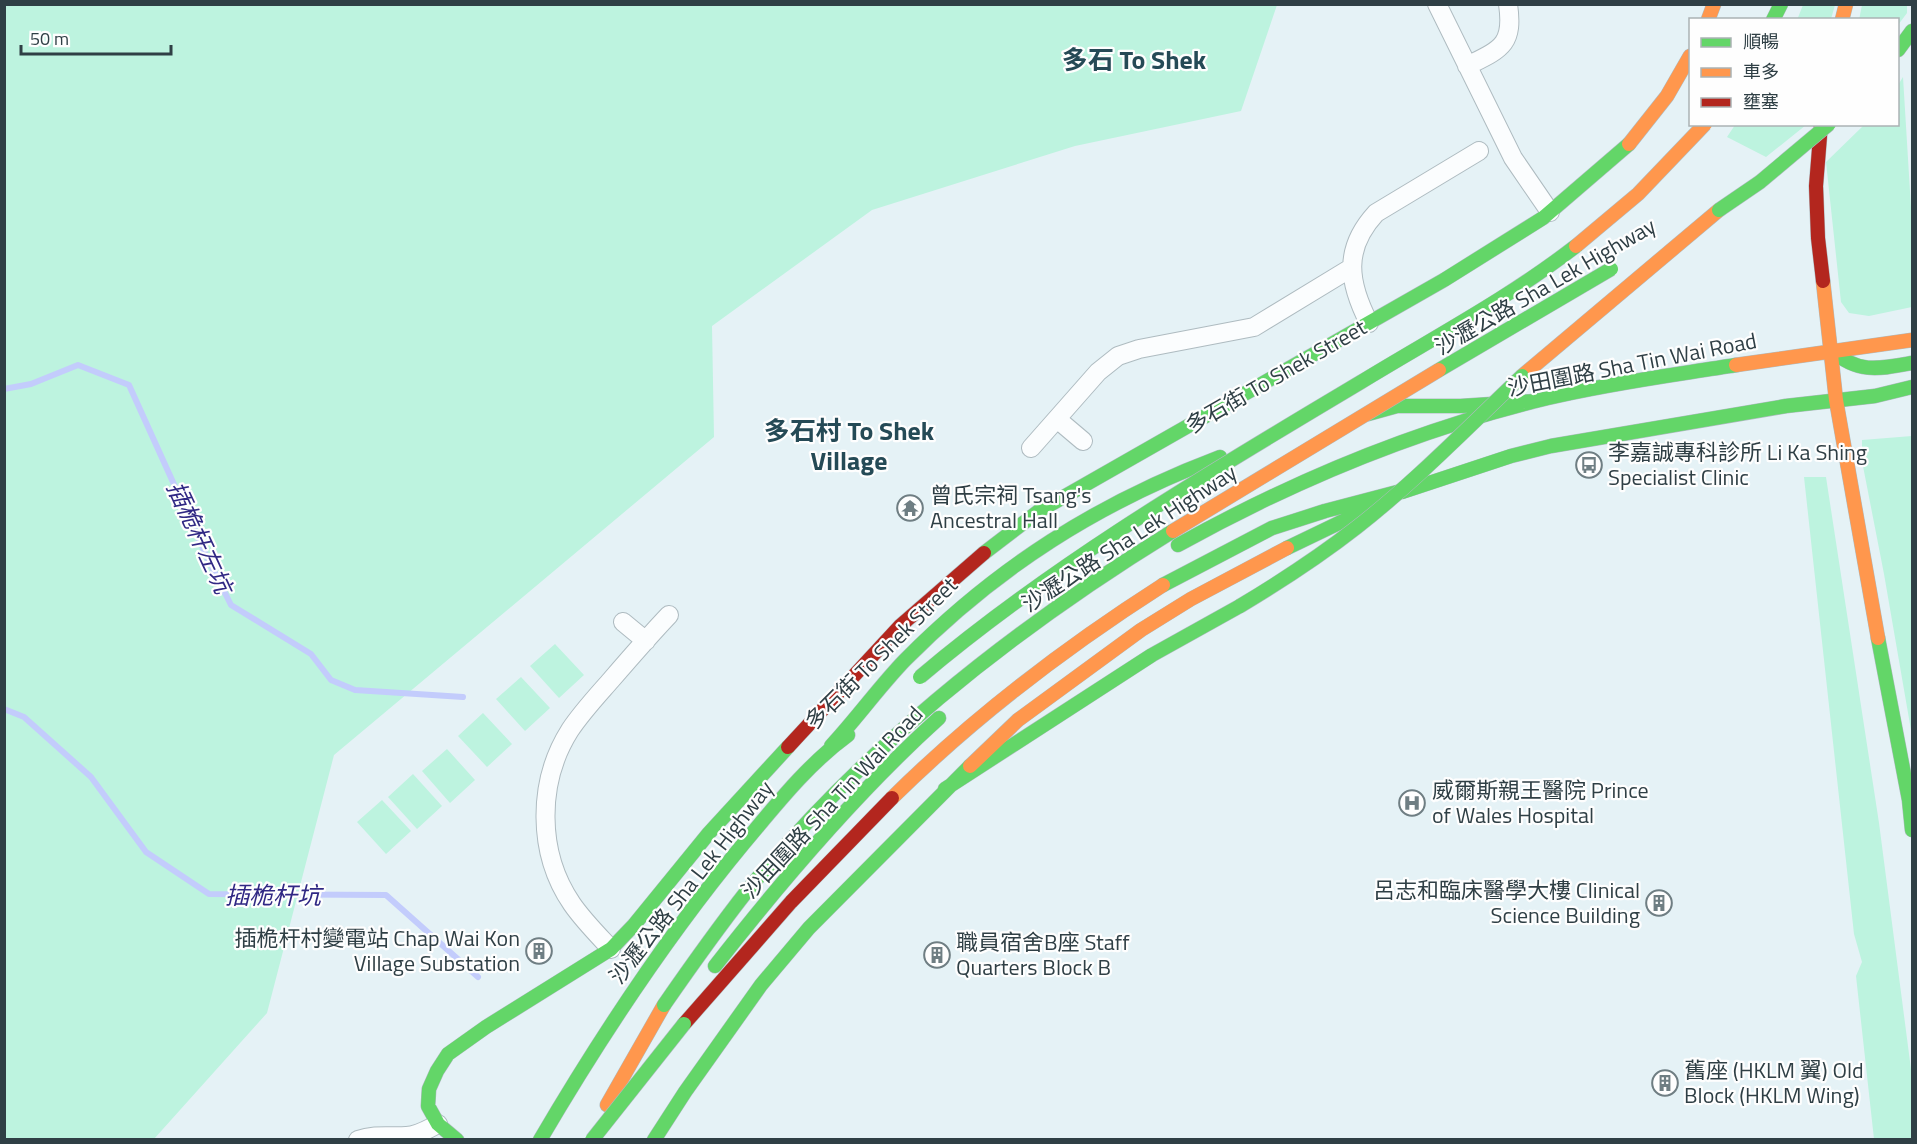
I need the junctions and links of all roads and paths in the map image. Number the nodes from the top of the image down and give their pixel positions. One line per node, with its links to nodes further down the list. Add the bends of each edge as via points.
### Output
1 (1437, 4): 8 (street)
2 (1508, 4): 8 (street, via 1509,34 1492,53)
3 (1781, 4): 4 (main road)
4 (1774, 18)
5 (1912, 31): 6 (main road)
6 (1899, 49)
7 (1689, 58): 14 (main road, 多石街 To Shek Street, via 1634,140)
8 (1467, 66): 14 (street, via 1513,158)
9 (1703, 126): 32 (main road, 沙瀝公路 Sha Lek Highway, bridge, via 1636,197 1547,268 1093,546 988,620)
10 (1821, 126): 20 (main road, via 1816,186 1818,238)
11 (1827, 126): 13 (main road, 沙瀝公路 Sha Lek Highway, bridge, via 1760,182)
12 (1479, 151): 17 (street, via 1376,213 1358,240)
13 (1719, 210): 15 (main road, 沙瀝公路 Sha Lek Highway); 37 (main road, bridge, via 1535,364 1371,516 1318,556 1275,586 1126,671)
14 (1550, 212): 18 (main road, 多石街 To Shek Street)
15 (1658, 244)
16 (1621, 264): 44 (main road, 沙瀝公路 Sha Lek Highway, bridge, via 1135,555 1019,634 937,699 880,748 819,810 719,925 664,1005)
17 (1351, 268): 18 (street, via 1357,298); 25 (street, via 1254,327 1118,356 1104,365)
18 (1369, 323): 39 (main road, 多石街 To Shek Street, via 1039,511 964,569 900,626 709,834)
19 (1912, 340): 20 (main road, 沙田圍路 Sha Tin Wai Road)
20 (1831, 350): 21 (main road, via 1852,367); 23 (main road, 沙田圍路 Sha Tin Wai Road); 24 (main road)
21 (1912, 363)
22 (1912, 387): 24 (main road)
23 (1536, 400): 33 (main road, 沙田圍路 Sha Tin Wai Road, via 1340,466 1231,515 1065,617); 36 (main road, via 1398,406 1243,449 1183,471 1070,527 971,597 904,661)
24 (1836, 400): 28 (main road, via 1551,446); 38 (main road)
25 (1057, 419): 26 (street); 27 (street)
26 (1083, 441)
27 (1031, 448)
28 (1405, 490): 37 (main road, via 1258,562 1141,630 1018,720); 44 (main road, bridge, via 1275,526 1130,605 1024,680 948,746 789,902)
29 (669, 615): 31 (street)
30 (623, 622): 31 (street)
31 (645, 641): 39 (street, via 569,732 555,762 545,805 548,848 561,886 586,922)
32 (912, 684)
33 (974, 688)
34 (952, 707): 45 (main road, 沙田圍路 Sha Tin Wai Road, via 884,771 756,914 704,982)
35 (878, 712): 36 (main road, 沙瀝公路 Sha Lek Highway)
36 (831, 746): 43 (main road, 沙瀝公路 Sha Lek Highway, via 691,908 615,1015)
37 (945, 789): 46 (main road, via 809,928 761,985)
38 (1912, 830)
39 (611, 948): 40 (main road, 多石街 To Shek Street, via 448,1054 429,1089 428,1106)
40 (438, 1124): 41 (street, via 417,1134 382,1134); 42 (main road)
41 (358, 1140)
42 (457, 1140)
43 (540, 1140)
44 (591, 1140)
45 (603, 1140)
46 (654, 1140)

